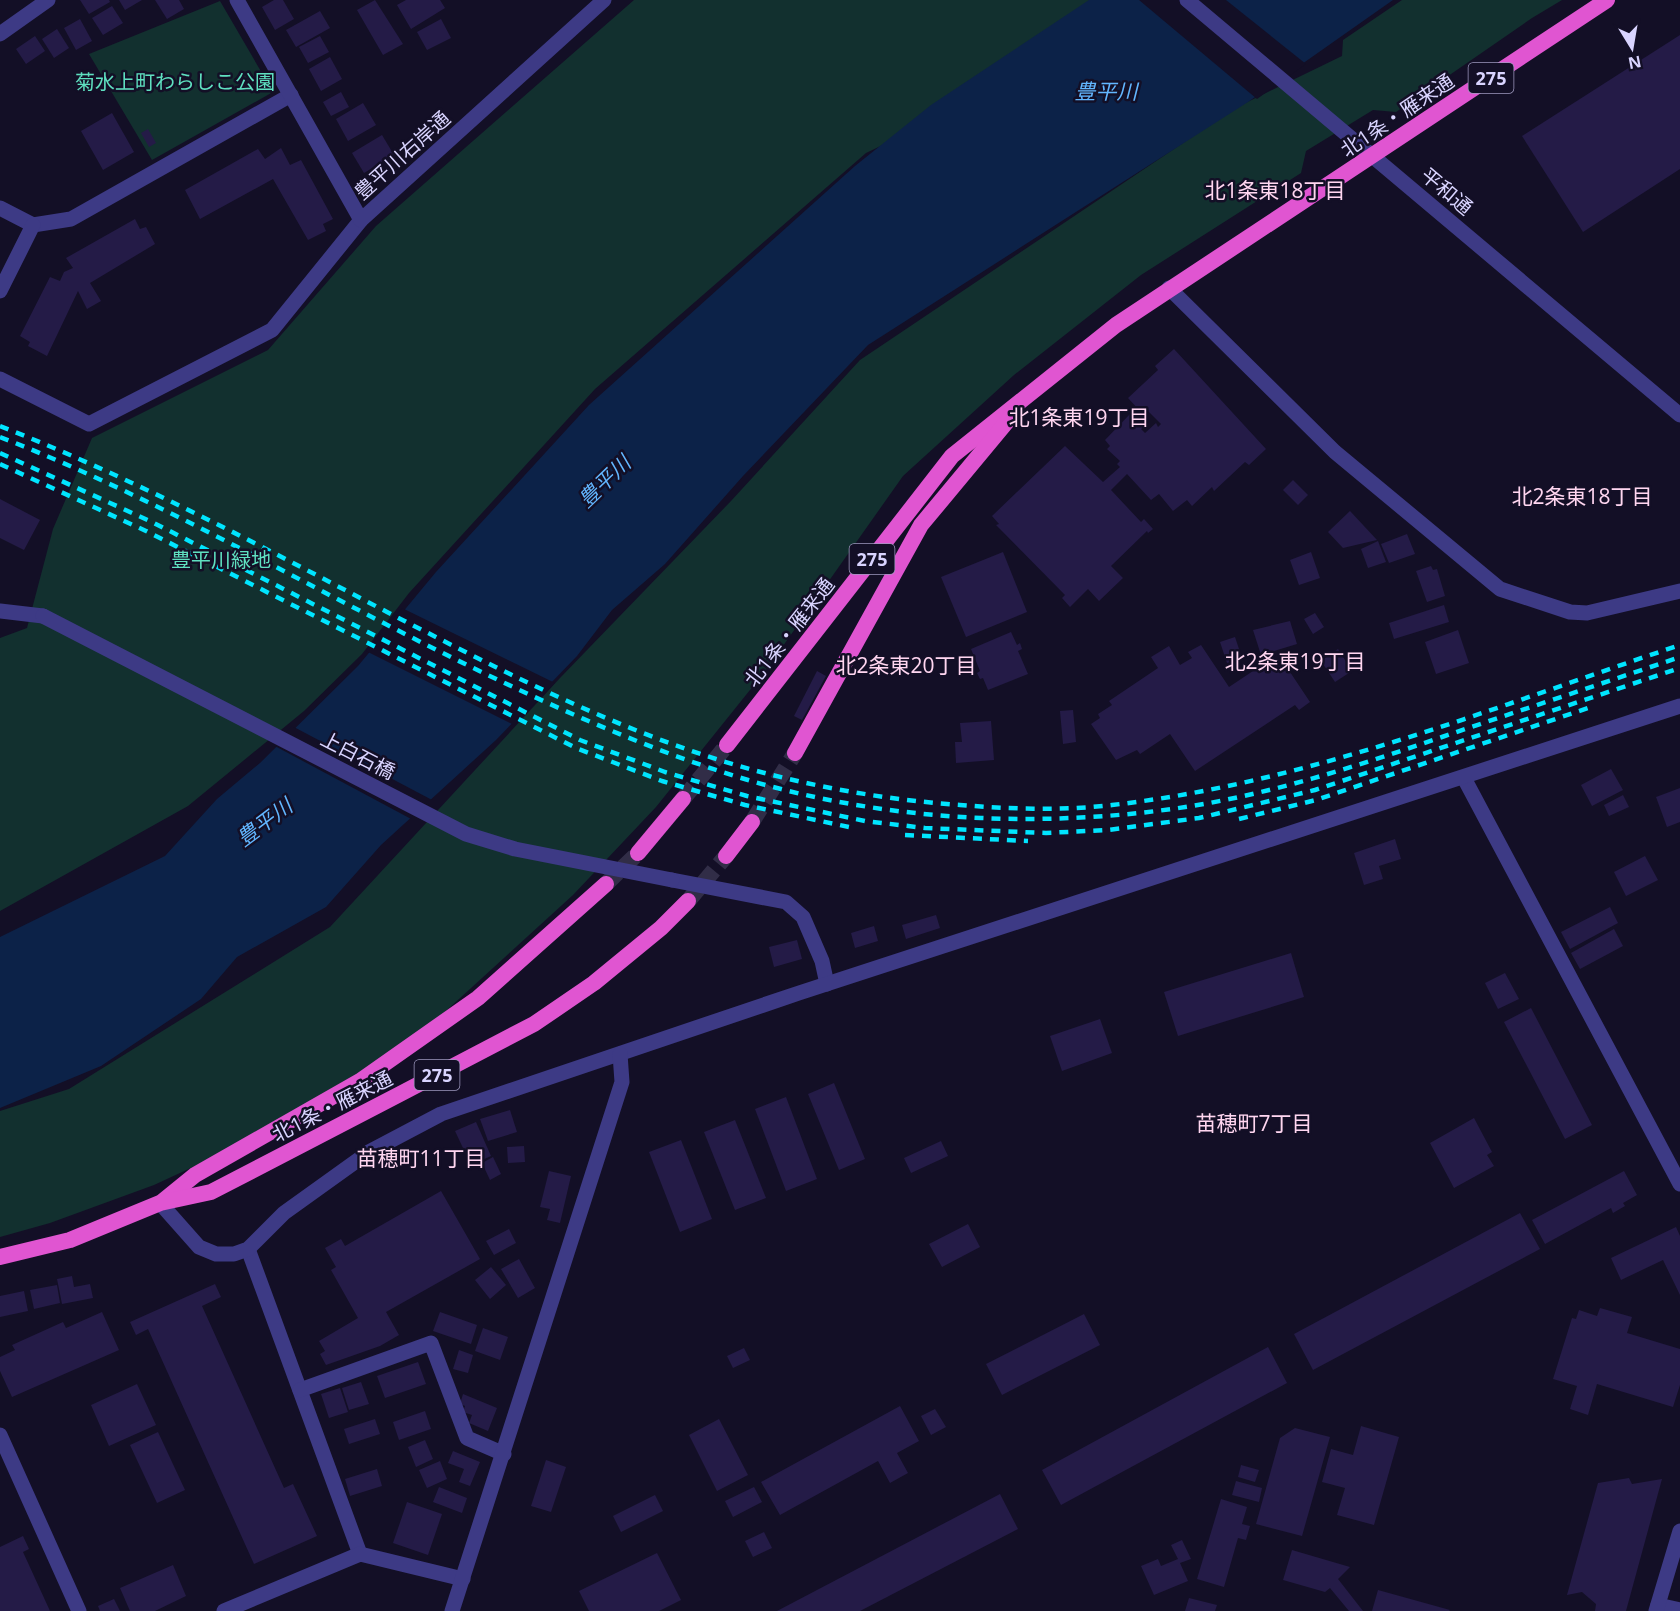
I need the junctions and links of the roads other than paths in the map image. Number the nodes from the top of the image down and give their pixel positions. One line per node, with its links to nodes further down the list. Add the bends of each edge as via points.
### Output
1 (48, 0): 6 (street)
2 (237, 0): 7 (street, 豊平川右岸通)
3 (604, 0): 10 (street, 豊平川右岸通)
4 (1187, 0): 8 (street, 平和通)
5 (1607, 0): 8 (highway, 北1条・雁来通 / 275)
6 (0, 34)
7 (291, 95): 10 (street, 豊平川右岸通); 11 (street, via 72,219)
8 (1374, 156): 13 (highway, 北1条・雁来通 / 275); 17 (street, 平和通)
9 (0, 208): 11 (street)
10 (361, 220): 15 (street, via 272,330 89,424)
11 (33, 225): 12 (street)
12 (4, 275): 14 (street)
13 (1169, 288): 16 (highway, 北1条・雁来通 / 275); 18 (street, via 1335,452 1500,589 1570,612 1587,613)
14 (0, 291)
15 (0, 379)
16 (1034, 389): 21 (highway, 北1条・雁来通 / 275, via 952,456); 22 (highway, 北1条・雁来通 / 275, via 921,525)
17 (1680, 415)
18 (1680, 591)
19 (0, 611): 30 (street, 上白石橋, bridge, via 43,616 466,834 515,849 786,902 803,917 822,961)
20 (1680, 706): 23 (street)
21 (727, 745)
22 (795, 753)
23 (1464, 778): 30 (street); 32 (street)
24 (683, 799): 26 (highway)
25 (752, 822): 27 (highway)
26 (638, 853)
27 (726, 856)
28 (606, 884): 33 (highway, 北1条・雁来通 / 275, via 478,998 360,1081 195,1175)
29 (688, 901): 33 (highway, 北1条・雁来通 / 275, via 594,983 534,1024 211,1191)
30 (827, 984): 31 (street)
31 (620, 1054): 34 (street, via 441,1114 369,1152 284,1213); 38 (street, via 622,1082)
32 (1680, 1184)
33 (160, 1203): 34 (street, via 199,1247 216,1254); 35 (highway, 北1条・雁来通 / 275, via 70,1240)
34 (248, 1249): 36 (street)
35 (0, 1257)
36 (300, 1390): 38 (street, via 431,1343 466,1438); 40 (street)
37 (0, 1436): 44 (street)
38 (504, 1454): 41 (street)
39 (1680, 1531): 42 (street)
40 (360, 1554): 41 (street); 45 (street)
41 (462, 1580): 46 (street)
42 (1657, 1608): 43 (street)
43 (1680, 1610)
44 (79, 1611)
45 (224, 1611)
46 (452, 1611)

